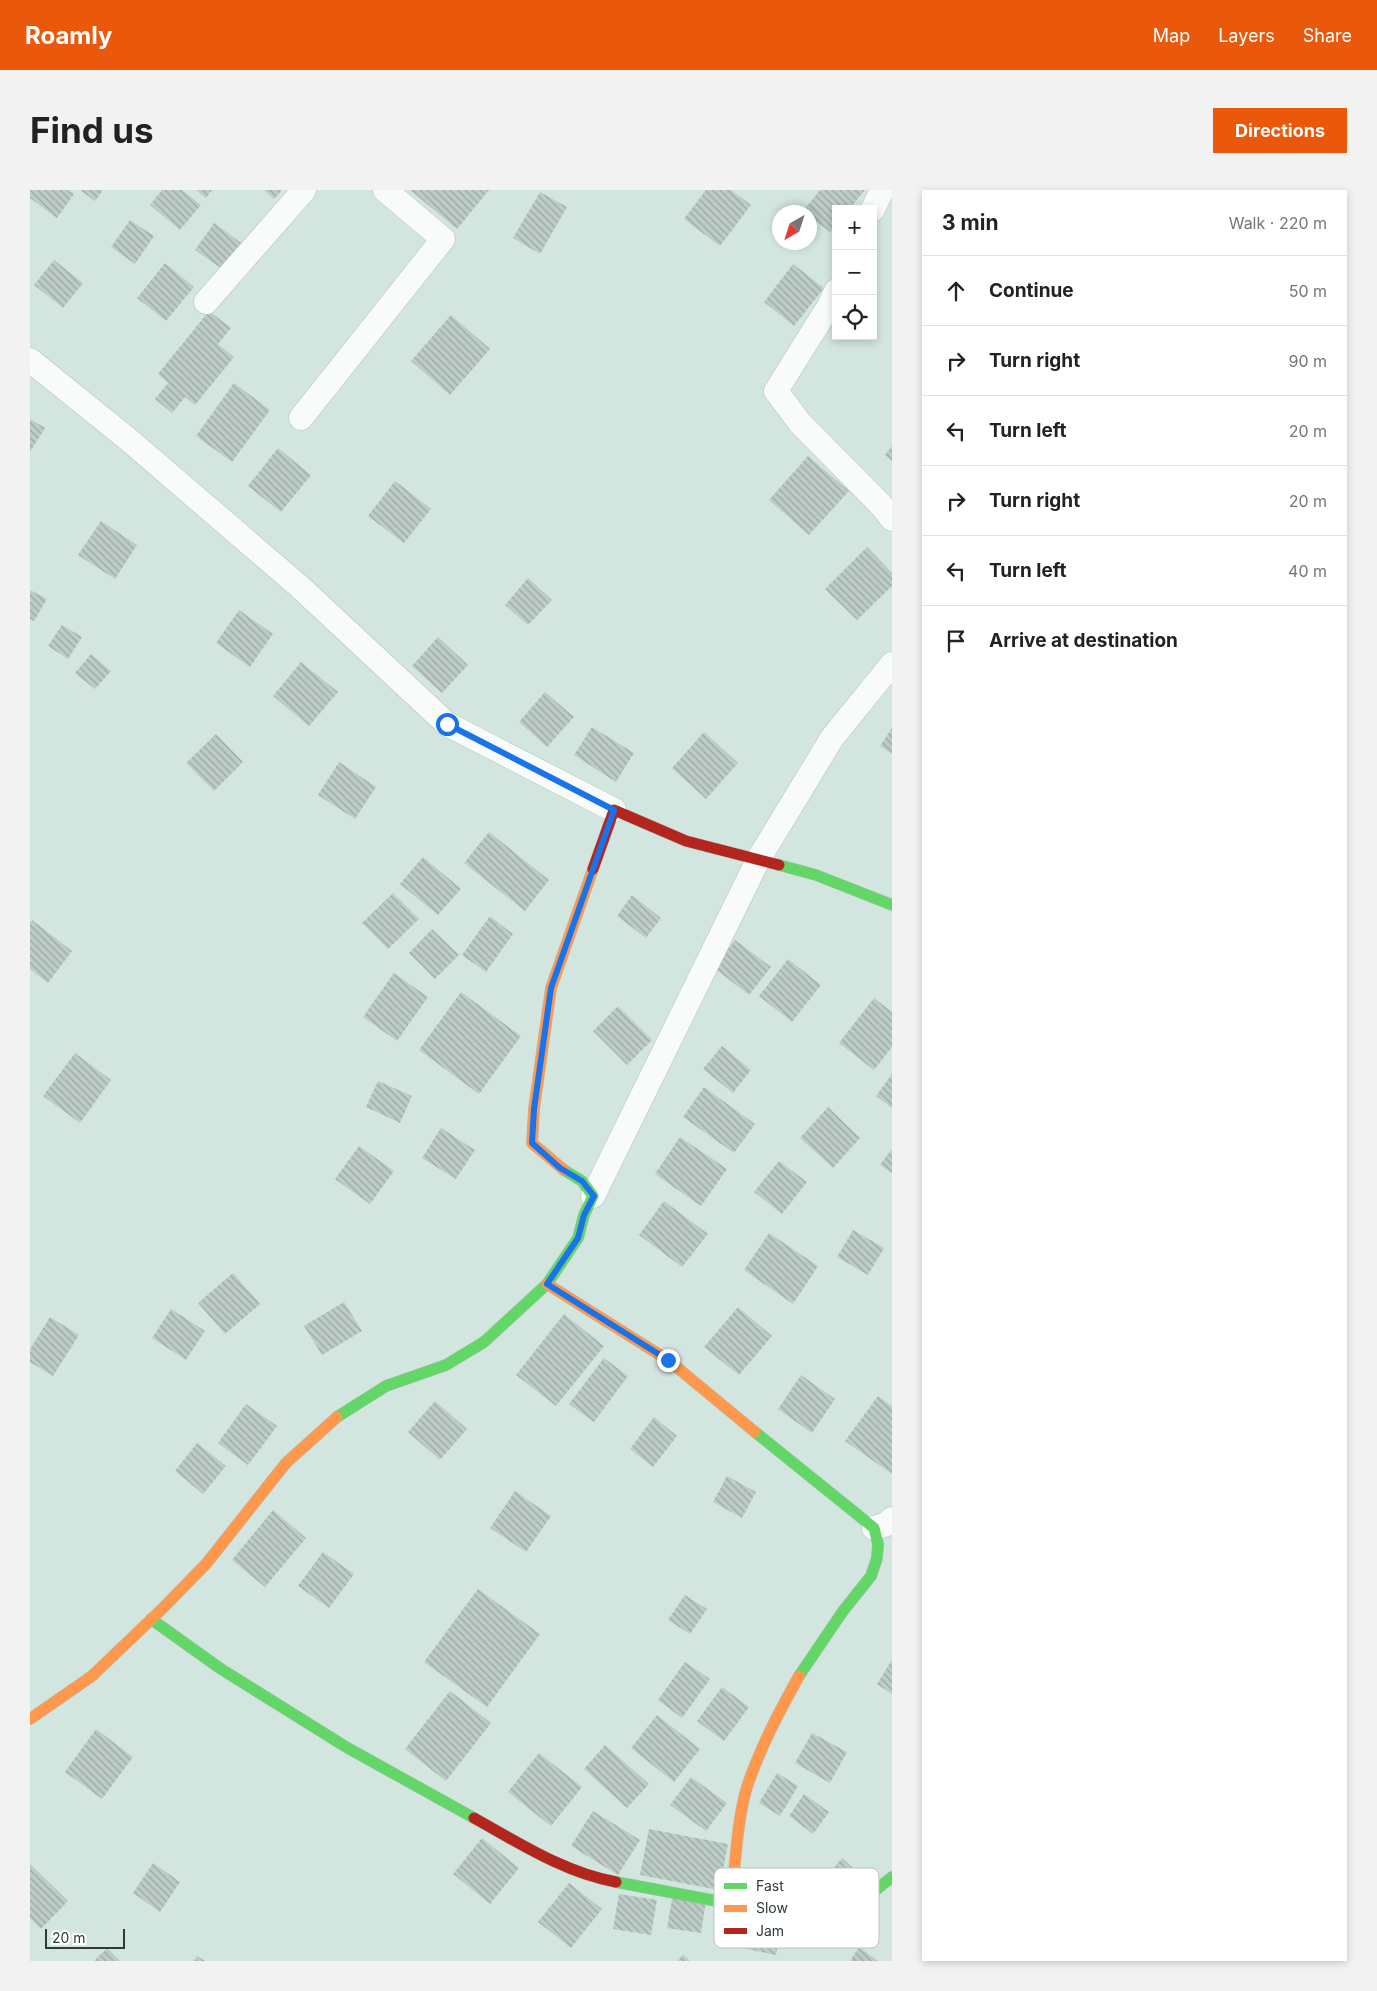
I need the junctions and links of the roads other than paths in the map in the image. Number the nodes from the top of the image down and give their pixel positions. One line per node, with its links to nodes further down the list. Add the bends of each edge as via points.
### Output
1 (304, 190): 6 (street)
2 (385, 190): 8 (street, via 443,239)
3 (882, 190): 4 (street)
4 (875, 205)
5 (834, 295): 9 (street, via 776,391 800,423)
6 (206, 302)
7 (30, 360): 11 (street, via 300,587 447,724)
8 (301, 418)
9 (892, 519)
10 (892, 664): 12 (street, via 832,738)
11 (614, 810): 12 (street, via 686,841); 14 (street, via 551,988 532,1143 560,1168 582,1181)
12 (758, 860): 13 (street, via 816,875); 14 (street)
13 (892, 904)
14 (594, 1196): 15 (street, via 584,1215 578,1238)
15 (547, 1284): 16 (street, via 668,1360 813,1480); 17 (street, via 484,1342 446,1365 386,1386 342,1413 286,1463 206,1564)
16 (886, 1525): 19 (street, via 871,1576 843,1611 772,1725 747,1788)
17 (152, 1618): 18 (street, via 92,1676); 22 (street, via 221,1668 346,1746 547,1859 604,1880)
18 (30, 1719)
19 (735, 1868)
20 (892, 1877): 21 (street)
21 (879, 1887)
22 (714, 1901)

